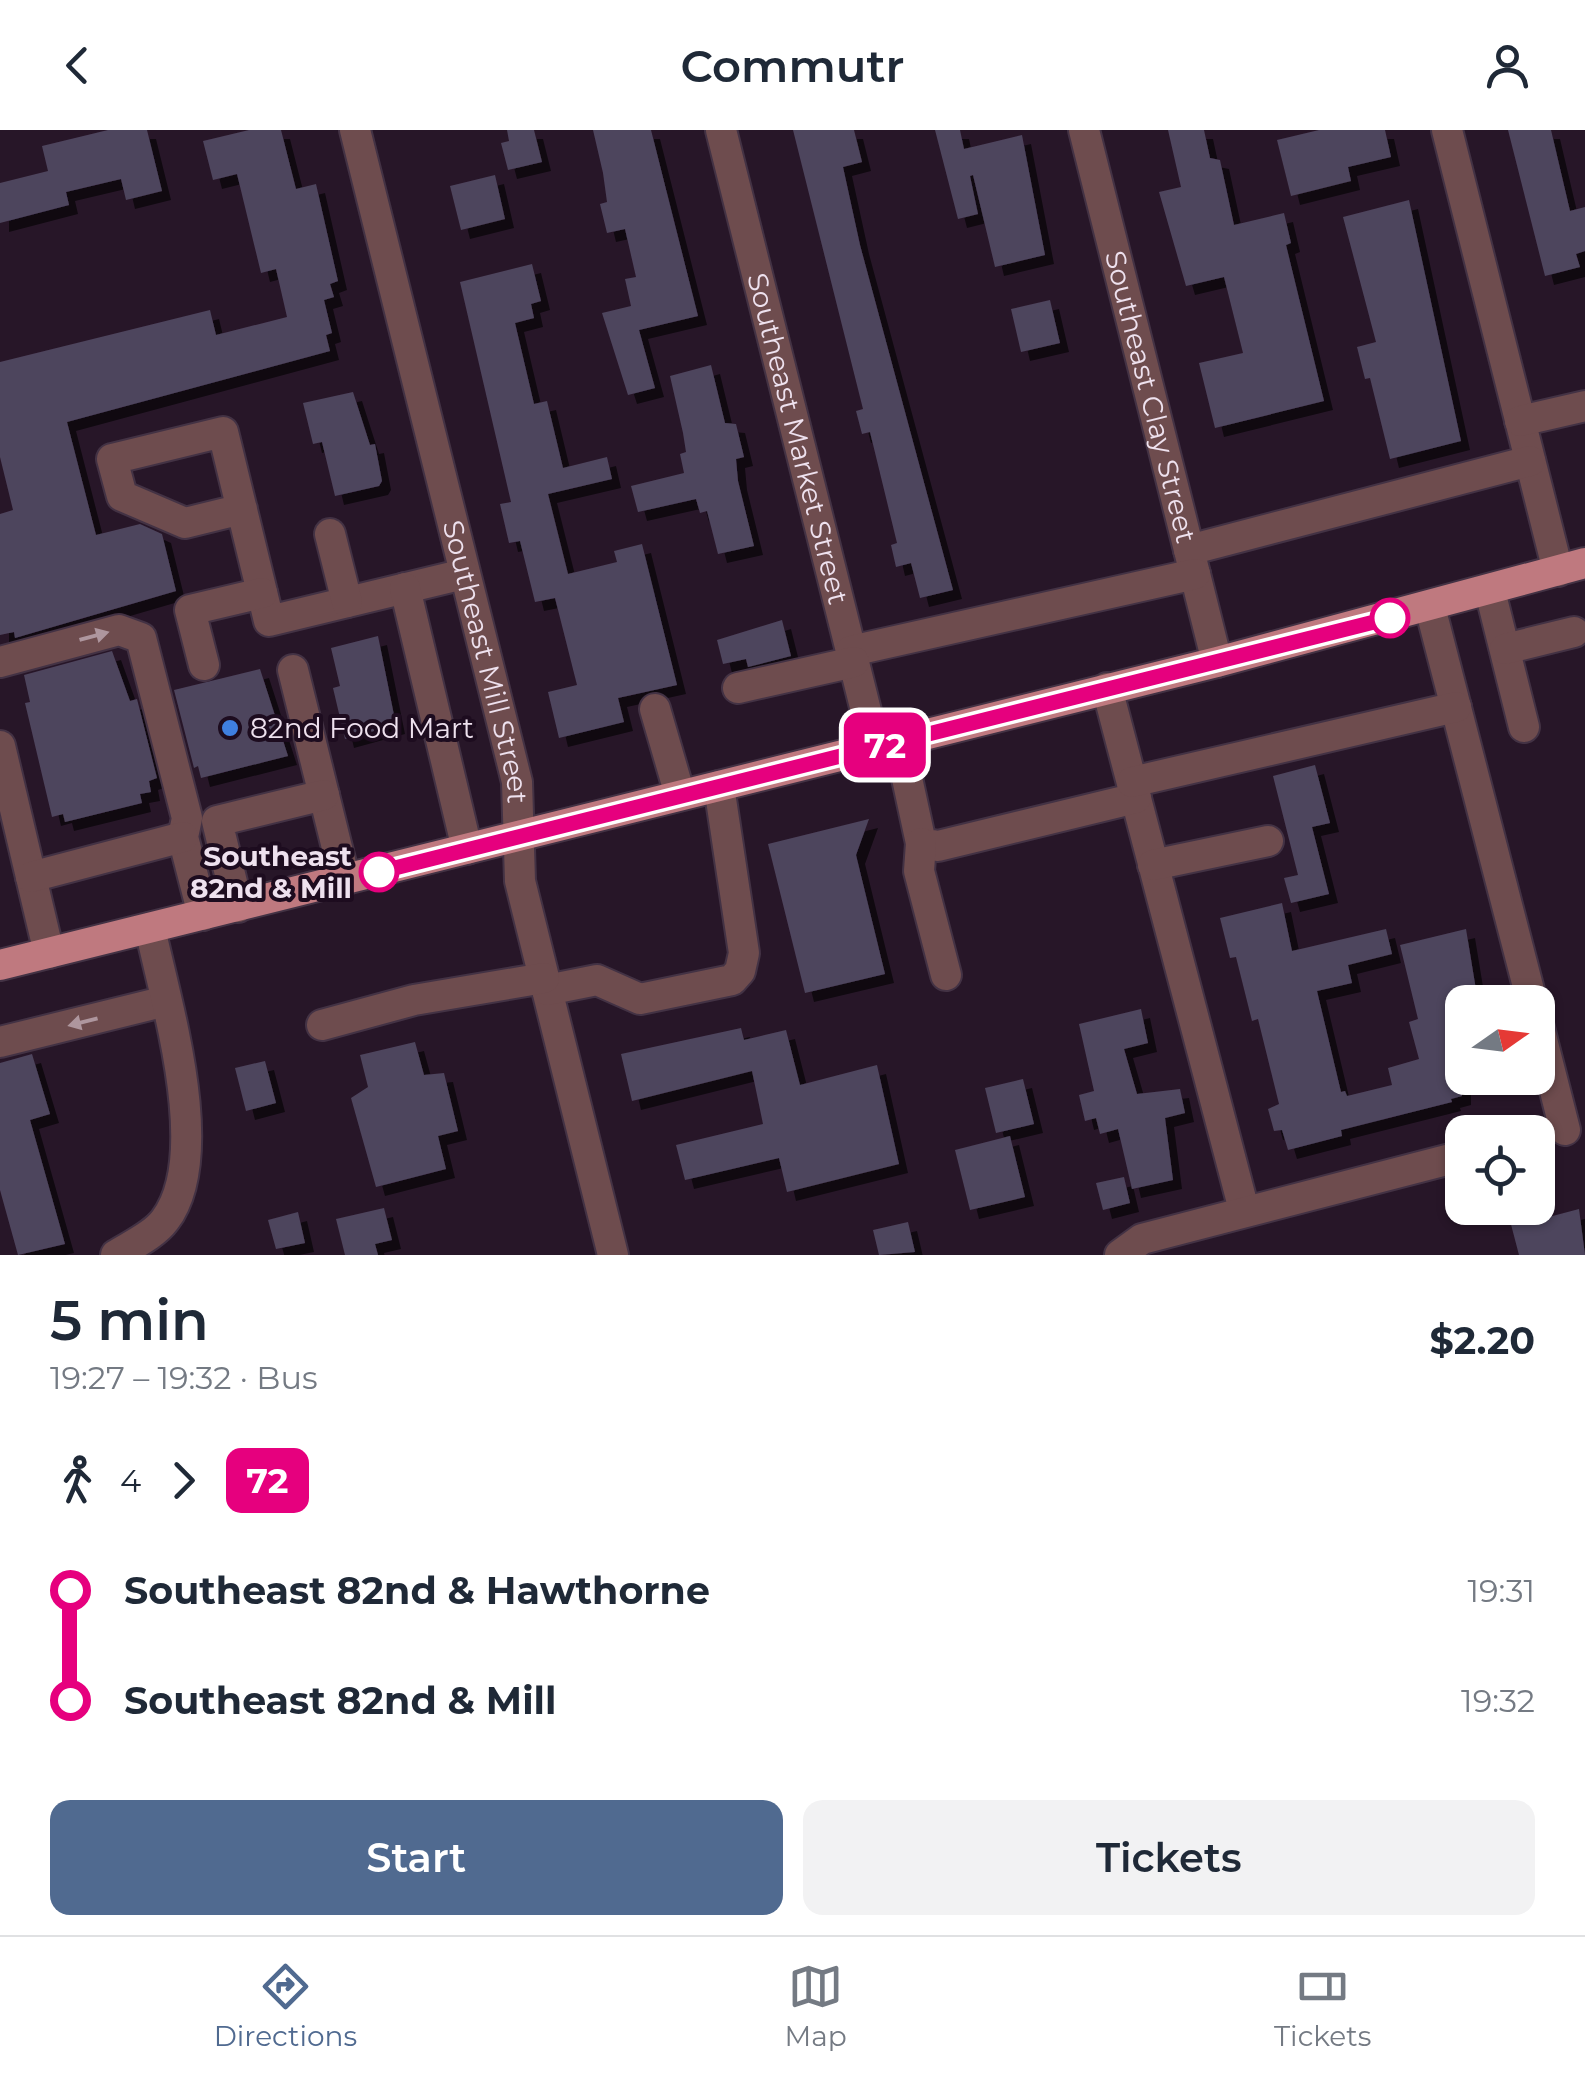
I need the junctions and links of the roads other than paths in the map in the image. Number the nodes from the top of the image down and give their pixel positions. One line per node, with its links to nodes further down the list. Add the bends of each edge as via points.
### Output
1 (355, 130): 12 (street, Southeast Mill Street)
2 (721, 130): 20 (street, Southeast Market Street)
3 (1084, 130): 10 (street, Southeast Clay Street)
4 (1448, 130): 6 (street)
5 (1585, 406): 6 (street)
6 (1520, 421): 7 (street)
7 (1530, 460): 10 (street); 11 (street)
8 (242, 509): 15 (street)
9 (330, 534): 16 (street)
10 (1192, 562): 20 (street); 22 (street, Southeast Clay Street)
11 (1571, 567): 14 (main road)
12 (464, 574): 13 (street); 37 (street, Southeast Mill Street, via 516,782)
13 (404, 588): 16 (street); 41 (street)
14 (1490, 591): 17 (main road); 19 (street)
15 (262, 592): 16 (street, via 269,621); 23 (street, via 190,610)
16 (347, 602)
17 (1430, 608): 22 (main road); 27 (street)
18 (1574, 632): 19 (street)
19 (1505, 649): 29 (street)
20 (853, 656): 25 (street); 30 (street, Southeast Market Street)
21 (0, 662): 38 (street, one-way to 38, via 119,630 142,638 187,818)
22 (1216, 662): 26 (main road)
23 (204, 666)
24 (293, 670): 35 (street)
25 (738, 688)
26 (1107, 688): 30 (main road); 34 (street)
27 (1456, 707): 34 (street); 52 (street)
28 (655, 709): 36 (street)
29 (1524, 726)
30 (887, 744): 32 (main road); 40 (street, Southeast Market Street)
31 (0, 746): 33 (street)
32 (719, 786): 36 (main road); 51 (street, via 744,952 740,972 732,980 640,999 597,980)
33 (5, 789): 43 (street)
34 (1134, 790): 40 (street, via 938,846); 42 (street)
35 (324, 795): 44 (street); 45 (street, via 217,821)
36 (680, 795): 37 (main road)
37 (518, 835): 41 (main road); 51 (street, Southeast Mill Street, via 520,881)
38 (183, 837): 43 (street); 46 (street)
39 (1268, 840): 42 (street)
40 (921, 843): 50 (street, Southeast Market Street, via 919,871)
41 (467, 849): 44 (main road)
42 (1153, 865): 59 (street)
43 (31, 877): 48 (street)
44 (345, 880): 45 (main road)
45 (238, 906): 46 (main road)
46 (203, 915): 47 (main road)
47 (150, 928): 48 (main road); 53 (street)
48 (49, 952): 49 (main road)
49 (0, 964)
50 (946, 975)
51 (546, 984): 54 (street, via 414,1000); 61 (street, Southeast Mill Street)
52 (1528, 985)
53 (166, 1001): 55 (street, one-way to 55); 60 (street, via 186,1106 182,1176 165,1221)
54 (322, 1024)
55 (0, 1042)
56 (1554, 1095): 57 (street)
57 (1562, 1131)
58 (1445, 1160): 59 (street)
59 (1244, 1210): 62 (street, via 1142,1239)
60 (116, 1255)
61 (612, 1255)
62 (1120, 1255)

